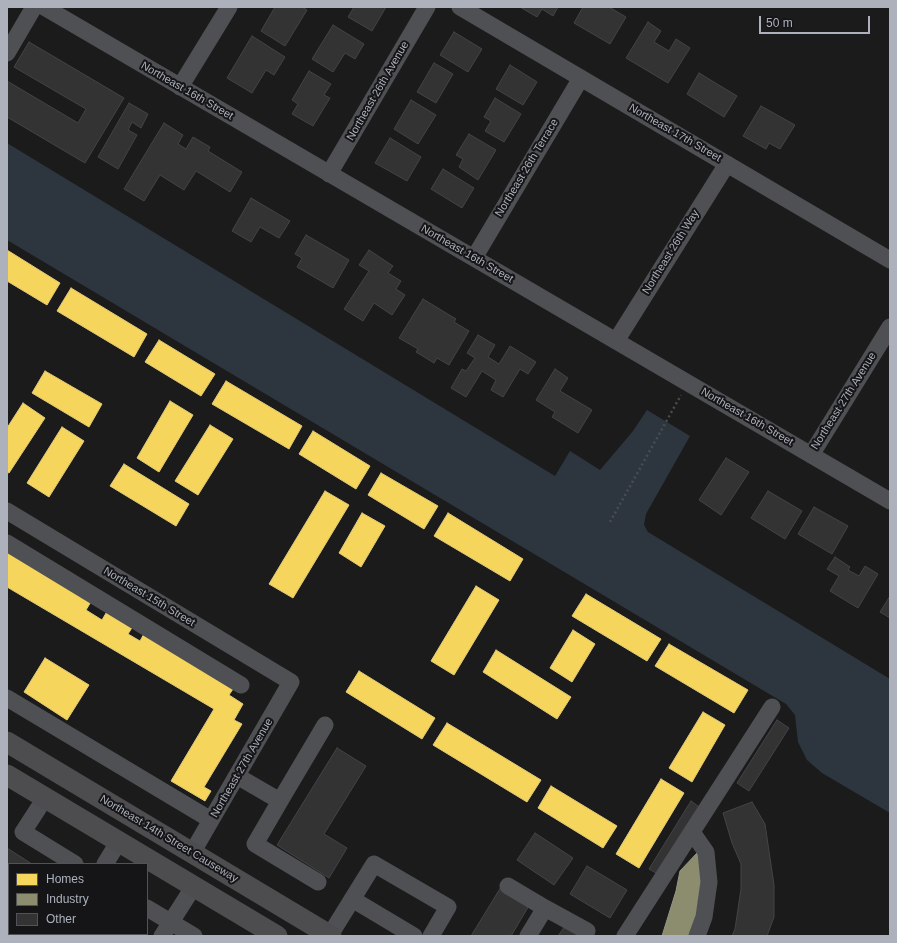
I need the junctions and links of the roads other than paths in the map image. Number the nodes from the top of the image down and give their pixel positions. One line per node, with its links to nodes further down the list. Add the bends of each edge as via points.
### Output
1 (34, 7): 6 (street)
2 (44, 7): 8 (street, Northeast 16th Street)
3 (229, 7): 8 (street)
4 (427, 7): 10 (street, Northeast 26th Avenue)
5 (460, 7): 7 (street, Northeast 17th Street)
6 (7, 53)
7 (581, 78): 9 (street, Northeast 17th Street); 11 (street, Northeast 26th Terrace)
8 (180, 87): 10 (street, Northeast 16th Street)
9 (727, 164): 12 (street, Northeast 17th Street); 14 (street, Northeast 26th Way)
10 (329, 174): 11 (street, Northeast 16th Street)
11 (474, 258): 14 (street, Northeast 16th Street)
12 (890, 260)
13 (890, 327): 15 (street, Northeast 27th Avenue)
14 (616, 341): 15 (street, Northeast 16th Street)
15 (811, 455): 16 (street, Northeast 16th Street)
16 (890, 501)
17 (7, 511): 19 (street, Northeast 15th Street)
18 (7, 543): 20 (street)
19 (291, 682): 26 (street, Northeast 27th Avenue)
20 (241, 685)
21 (7, 698): 29 (street)
22 (772, 707): 30 (street)
23 (325, 725): 28 (street)
24 (7, 742): 32 (main road, Northeast 14th Street Causeway)
25 (7, 775): 27 (main road)
26 (237, 776): 28 (street); 29 (street, Northeast 27th Avenue)
27 (45, 798): 31 (main road); 33 (street, via 23,832)
28 (280, 801): 35 (street, via 255,844)
29 (211, 820): 32 (street, Northeast 27th Avenue)
30 (692, 832): 49 (street); 50 (street, via 706,852 710,882 704,917)
31 (125, 845): 32 (main road, via 172,859 182,859); 34 (street); 36 (main road)
32 (192, 853): 45 (main road, Northeast 14th Street Causeway)
33 (73, 863)
34 (106, 863)
35 (318, 882)
36 (194, 886): 41 (street); 44 (main road)
37 (508, 886): 39 (street)
38 (352, 899): 45 (street); 46 (street); 47 (street, via 374,864 448,907)
39 (545, 908): 42 (street); 48 (street)
40 (148, 909): 41 (street)
41 (167, 929): 43 (street)
42 (588, 931)
43 (194, 936)
44 (277, 936)
45 (331, 936)
46 (414, 936)
47 (431, 936)
48 (528, 936)
49 (625, 936)
50 (697, 936)

